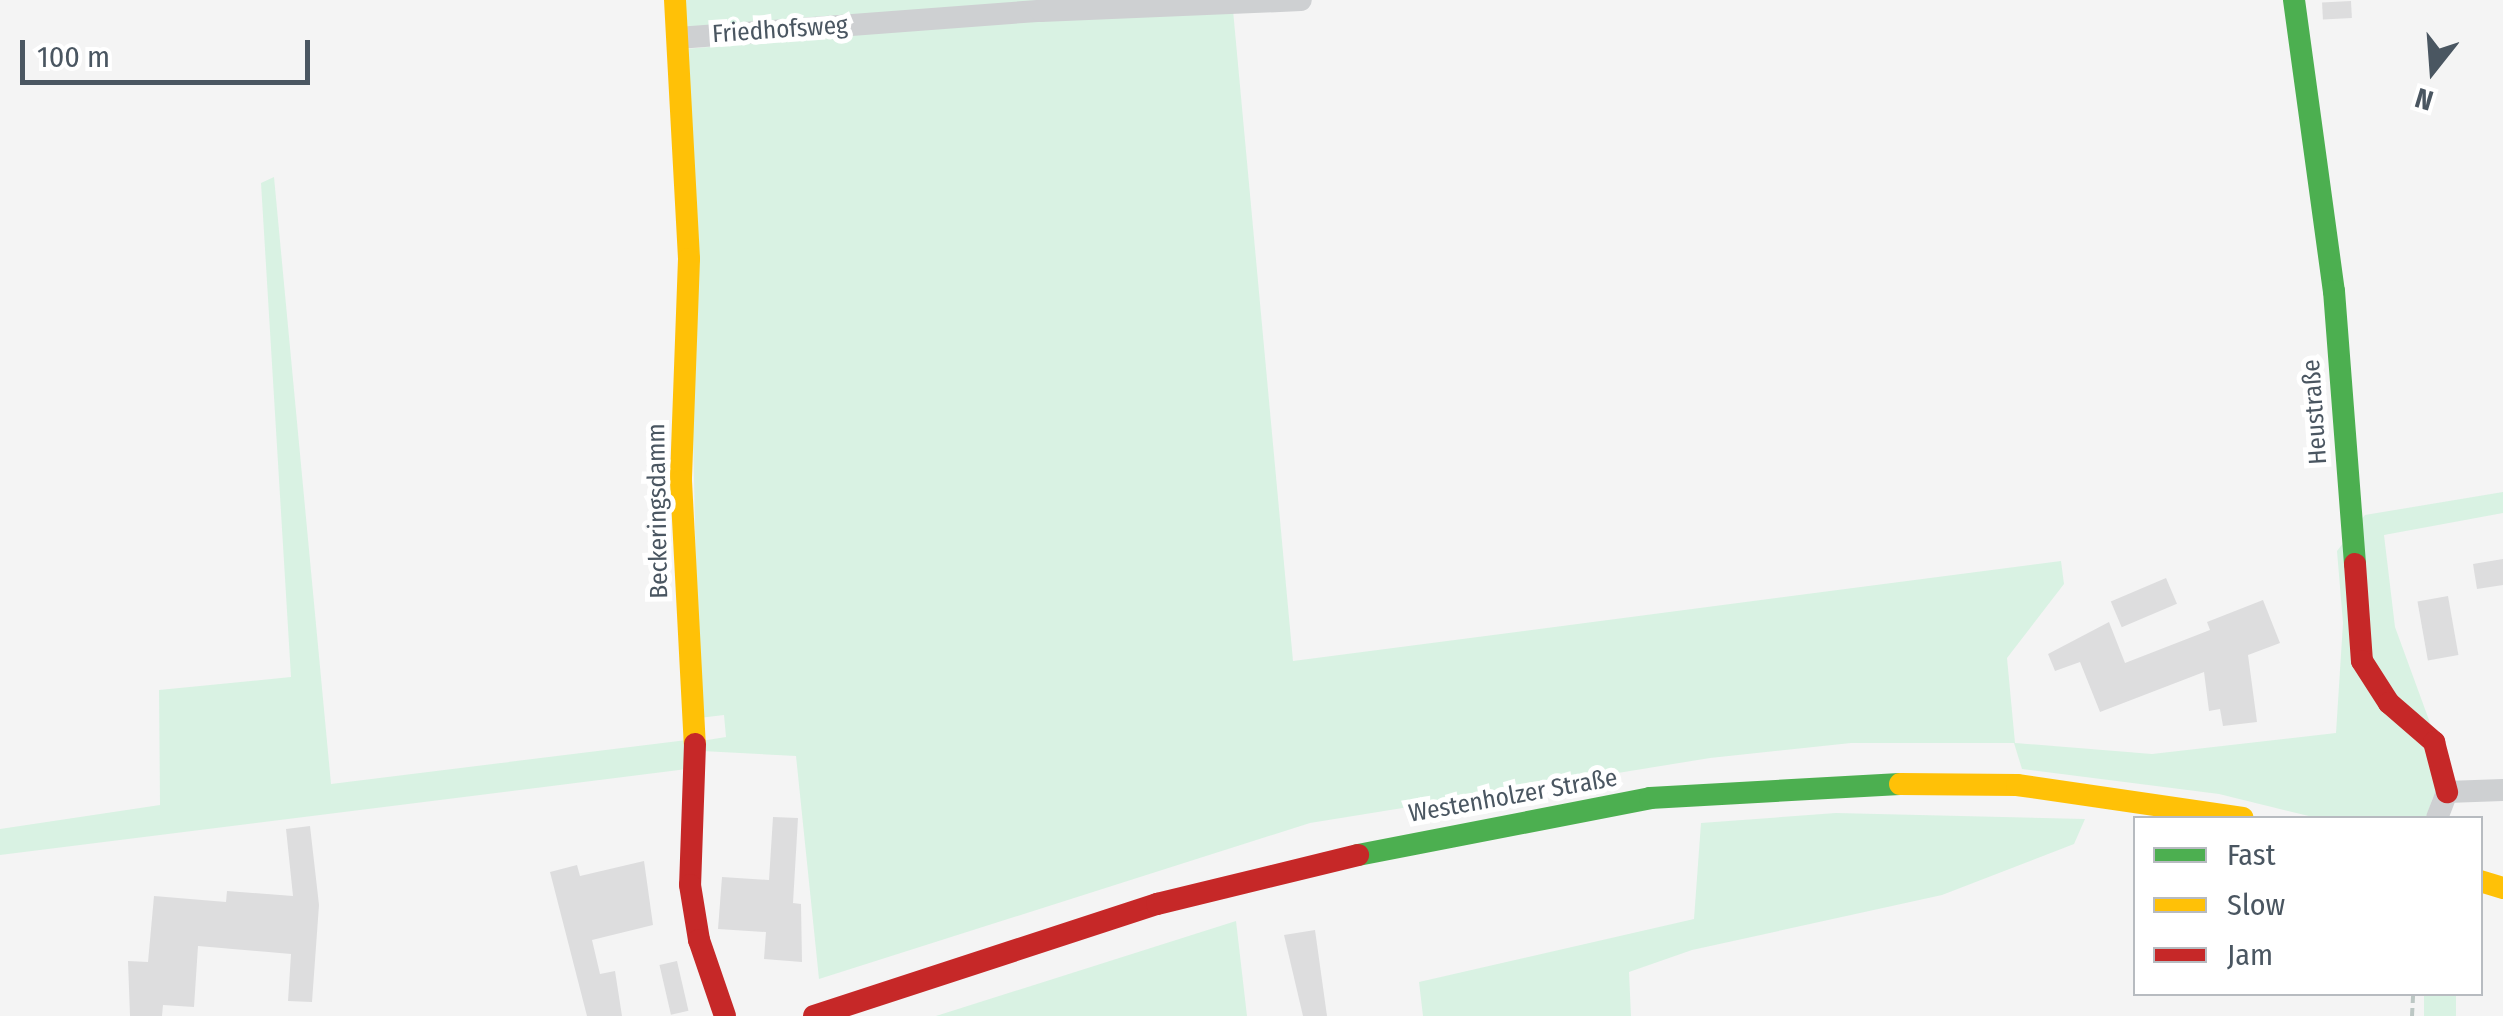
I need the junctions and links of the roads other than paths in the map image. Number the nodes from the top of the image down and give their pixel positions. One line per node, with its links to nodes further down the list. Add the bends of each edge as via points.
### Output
1 (676, 0): 4 (street, Beckeringsdamm)
2 (1301, 0): 4 (street, Friedhofsweg, via 1041,10)
3 (2294, 0): 6 (street, Heustraße, via 2334,291 2362,661 2389,703 2434,742)
4 (678, 38): 9 (street, Beckeringsdamm, via 689,259 681,481 697,833 690,886 699,940)
5 (2503, 790): 6 (street)
6 (2446, 792): 8 (street)
7 (2229, 816): 10 (street, Westenholzer Straße, via 2017,785 1834,784 1650,798 1432,836 1157,904)
8 (2438, 816)
9 (726, 1016)
10 (814, 1016)

